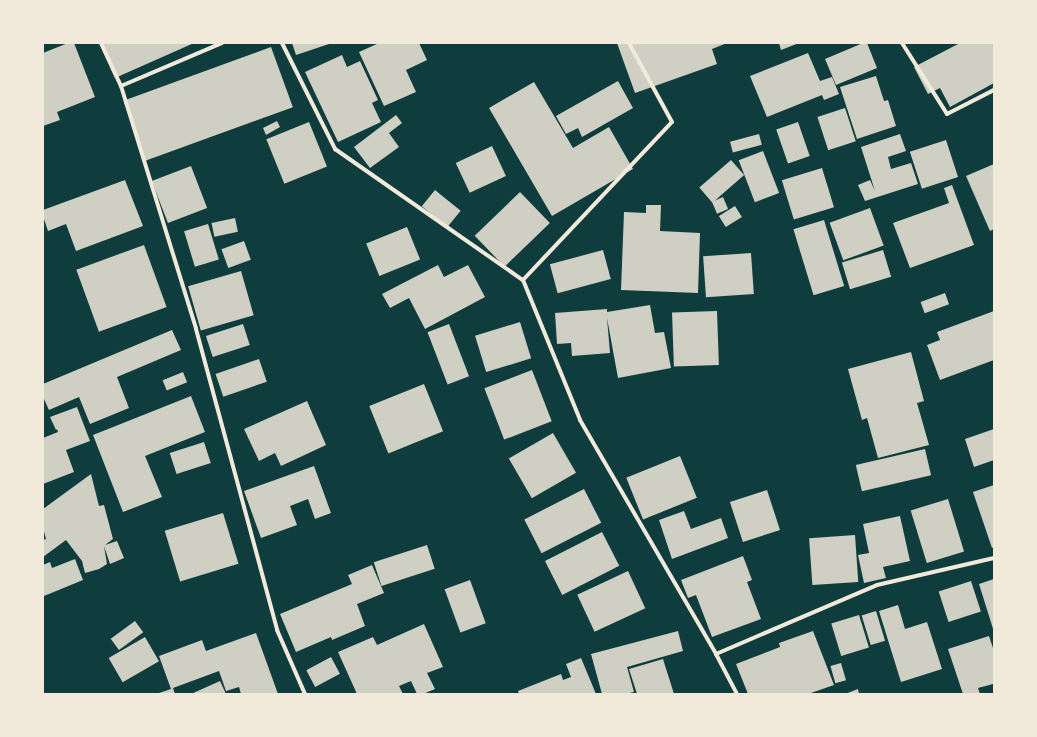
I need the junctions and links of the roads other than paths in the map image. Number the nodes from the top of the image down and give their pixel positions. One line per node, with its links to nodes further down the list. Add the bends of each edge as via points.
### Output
1 (101, 43): 6 (street)
2 (222, 43): 6 (street)
3 (282, 43): 8 (street, via 335,149)
4 (629, 43): 8 (street, via 672,122)
5 (902, 43): 7 (street, via 947,114)
6 (121, 86): 11 (street, via 196,329 277,630)
7 (994, 90)
8 (523, 280): 10 (street, via 580,420)
9 (994, 558): 10 (street, via 877,585)
10 (716, 654): 12 (street)
11 (305, 694)
12 (737, 694)

